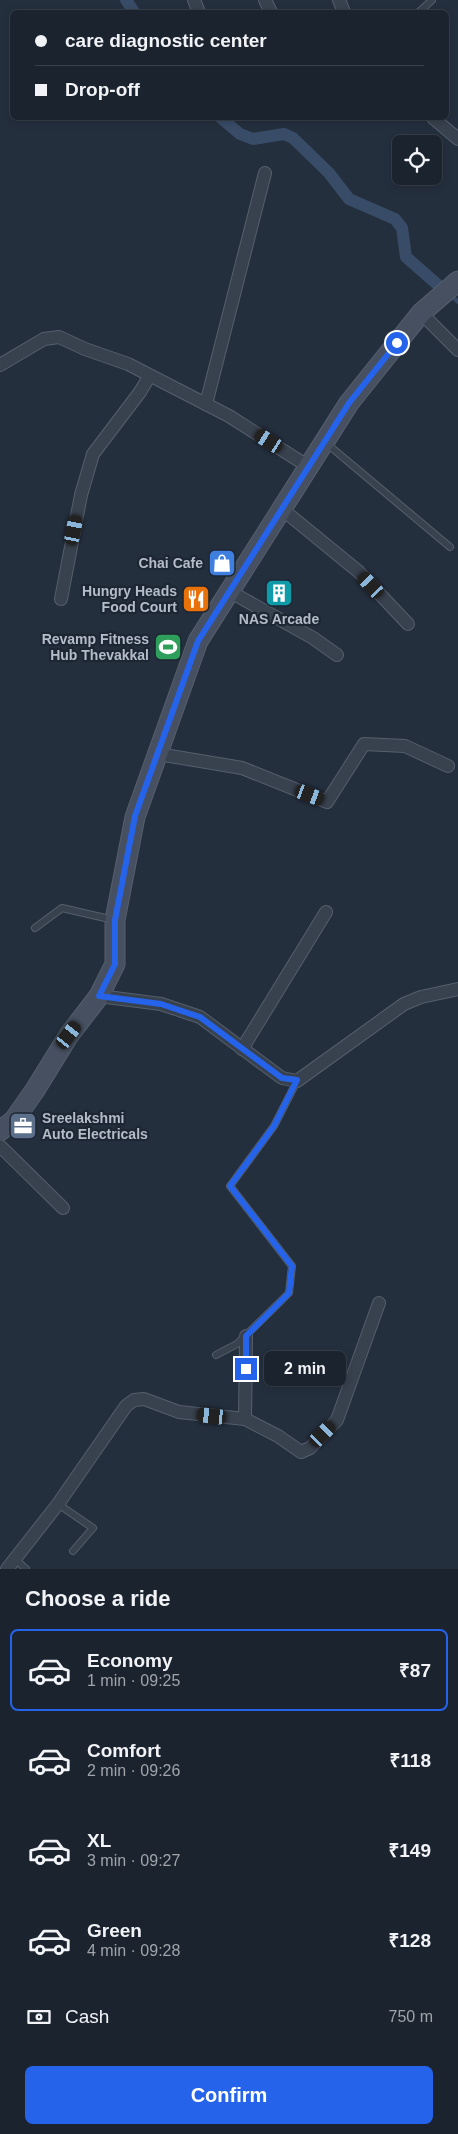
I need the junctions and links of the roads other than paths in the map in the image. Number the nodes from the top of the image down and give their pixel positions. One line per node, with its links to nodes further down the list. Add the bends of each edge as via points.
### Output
1 (432, 0): 2 (lane)
2 (421, 10)
3 (434, 120): 4 (street)
4 (458, 140)
5 (265, 173): 11 (street)
6 (458, 281): 7 (main road)
7 (421, 313): 8 (street); 12 (main road, via 349,403)
8 (458, 350)
9 (0, 364): 10 (street, via 44,339 60,337 128,364)
10 (149, 377): 11 (street); 17 (street, via 93,454 81,495)
11 (206, 404): 13 (street)
12 (324, 442): 13 (main road); 15 (lane)
13 (309, 467): 14 (main road)
14 (282, 509): 16 (main road); 18 (street, via 359,572)
15 (450, 547)
16 (229, 591): 19 (street); 20 (main road, via 198,641)
17 (61, 599)
18 (408, 624)
19 (337, 655)
20 (158, 754): 21 (street, via 242,768 327,802 364,744 405,746); 23 (main road, via 135,816)
21 (448, 766)
22 (326, 912): 27 (street)
23 (115, 920): 24 (lane, via 62,908); 26 (main road, via 115,964)
24 (35, 928)
25 (458, 989): 28 (street, via 404,1004)
26 (99, 996): 27 (street, via 181,1009 200,1017); 29 (main road, via 69,1035 14,1120)
27 (242, 1049): 28 (street, via 282,1078)
28 (297, 1080): 33 (lane, via 274,1126 230,1186 292,1266 289,1293)
29 (0, 1131)
30 (0, 1146): 31 (street)
31 (63, 1208)
32 (379, 1303): 35 (street, via 337,1420 310,1448 301,1452)
33 (246, 1336): 34 (lane); 35 (street)
34 (216, 1355)
35 (245, 1419): 36 (street, via 179,1412 144,1399 134,1400 126,1406)
36 (58, 1504): 37 (lane, via 92,1528); 38 (street)
37 (73, 1551)
38 (12, 1565): 39 (lane)
39 (26, 1569)

